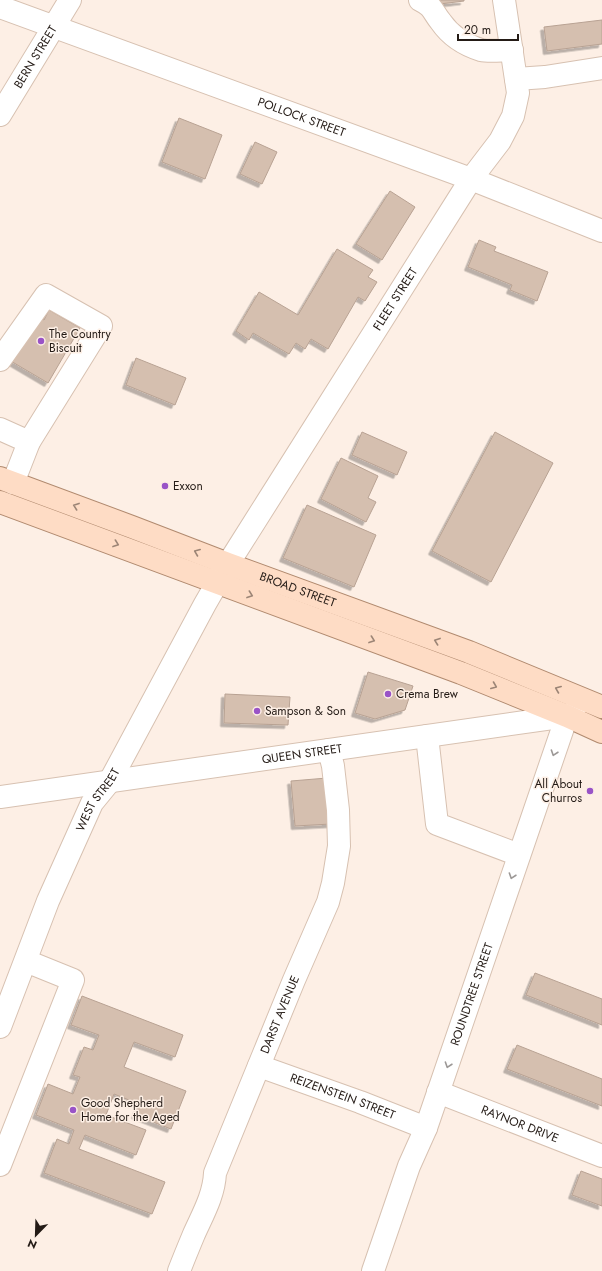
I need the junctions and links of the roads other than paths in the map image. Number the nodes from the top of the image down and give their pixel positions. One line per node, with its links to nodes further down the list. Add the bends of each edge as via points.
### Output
1 (70, 0): 5 (street, BERN STREET)
2 (420, 0): 6 (street, via 429,5 439,21 459,39 482,50)
3 (504, 0): 6 (street, FLEET STREET)
4 (0, 6): 5 (street, POLLOCK STREET)
5 (54, 27): 9 (street, BERN STREET); 10 (street, POLLOCK STREET)
6 (512, 50): 8 (street, FLEET STREET)
7 (602, 68): 8 (street)
8 (516, 79): 10 (street, FLEET STREET, via 518,93 513,116 500,141)
9 (0, 114)
10 (471, 179): 11 (street, POLLOCK STREET); 17 (street, FLEET STREET)
11 (602, 231)
12 (0, 360): 14 (street, via 46,295 101,326)
13 (0, 429): 14 (street)
14 (29, 442): 15 (street)
15 (7, 480): 17 (main road, BROAD STREET, one-way to 15)
16 (0, 502): 18 (main road, BROAD STREET, one-way to 18)
17 (228, 564): 18 (street, FLEET STREET); 19 (main road, BROAD STREET, one-way to 17, via 469,652)
18 (217, 583): 20 (main road, BROAD STREET, one-way to 20, via 461,673); 24 (street, WEST STREET)
19 (599, 704): 20 (street, QUEEN STREET)
20 (567, 716): 21 (main road, BROAD STREET); 22 (street, QUEEN STREET); 26 (street, ROUNDTREE STREET, one-way to 26)
21 (602, 732)
22 (427, 736): 23 (street, QUEEN STREET); 26 (street, via 437,824)
23 (329, 750): 24 (street, QUEEN STREET); 29 (street, DARST AVENUE, via 333,766 340,846 333,883 328,902)
24 (110, 781): 25 (street, QUEEN STREET); 27 (street, WEST STREET, via 92,803 48,902)
25 (0, 797)
26 (519, 855): 30 (street, ROUNDTREE STREET, one-way to 30)
27 (26, 961): 28 (street, WEST STREET); 33 (street, via 73,980)
28 (0, 1027)
29 (260, 1066): 31 (street, REIZENSTEIN STREET); 34 (street, DARST AVENUE, via 215,1173 215,1185)
30 (438, 1092): 31 (street, ROUNDTREE STREET); 32 (street, RAYNOR DRIVE)
31 (426, 1128): 35 (street, ROUNDTREE STREET, via 409,1166)
32 (602, 1156)
33 (0, 1165)
34 (179, 1271)
35 (373, 1271)

